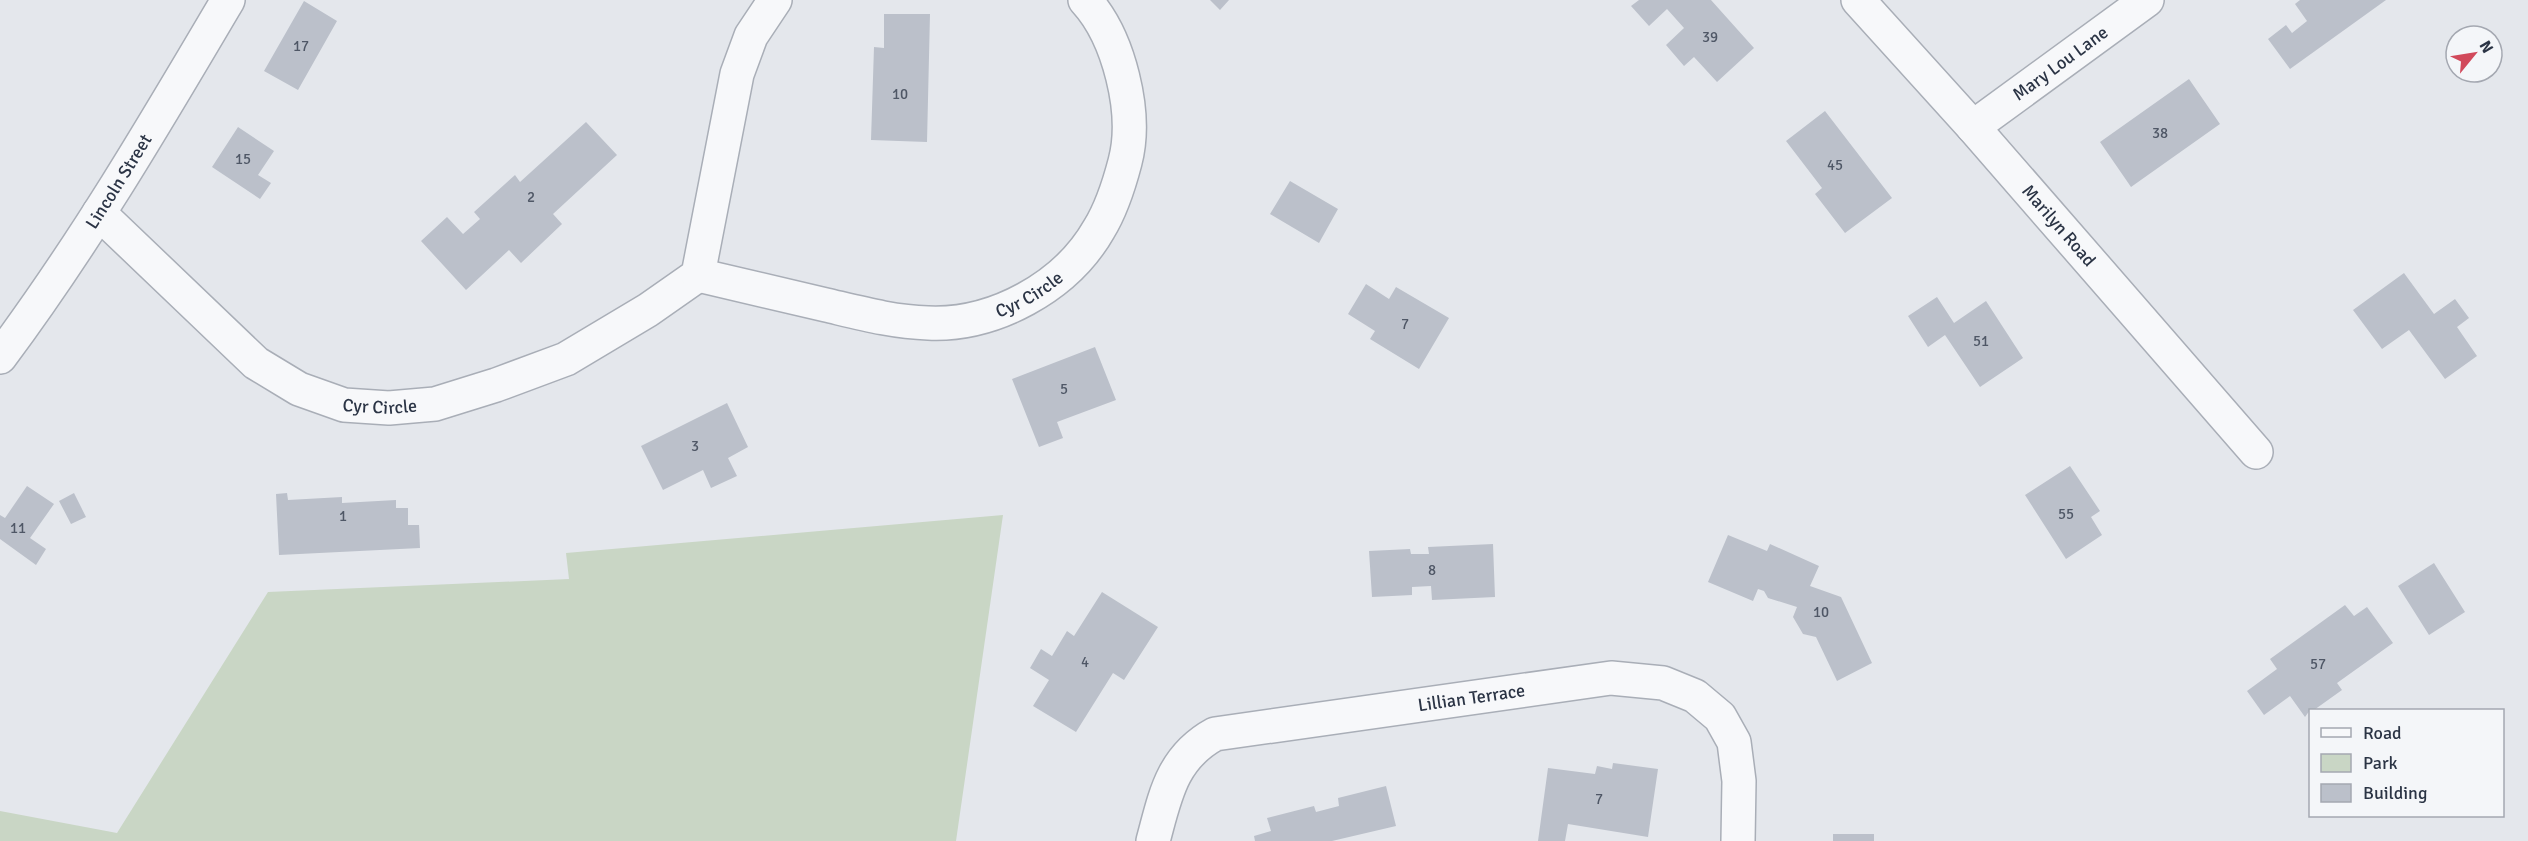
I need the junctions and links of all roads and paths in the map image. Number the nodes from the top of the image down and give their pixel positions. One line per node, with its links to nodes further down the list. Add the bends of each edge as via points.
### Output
1 (228, 0): 7 (street, Lincoln Street)
2 (775, 0): 8 (street, via 752,36 737,74)
3 (1084, 0): 8 (street, Cyr Circle, via 1109,38 1123,76 1129,116 1127,155 1116,194 1099,231 1074,262 1044,288 1009,307 970,320 930,323 890,320)
4 (1858, 0): 6 (street, Marilyn Road)
5 (2147, 0): 6 (street, Mary Lou Lane)
6 (1973, 127): 10 (street, Marilyn Road)
7 (99, 213): 8 (street, Cyr Circle, via 256,363 299,389 344,405 388,408 435,404 496,385 566,359); 9 (street, Lincoln Street)
8 (698, 275)
9 (0, 357)
10 (2256, 452)
11 (1153, 841): 12 (street, Lillian Terrace, via 1173,773 1200,742 1215,735 1611,678 1663,683 1695,696 1720,717 1734,742 1739,781)
12 (1738, 841)

